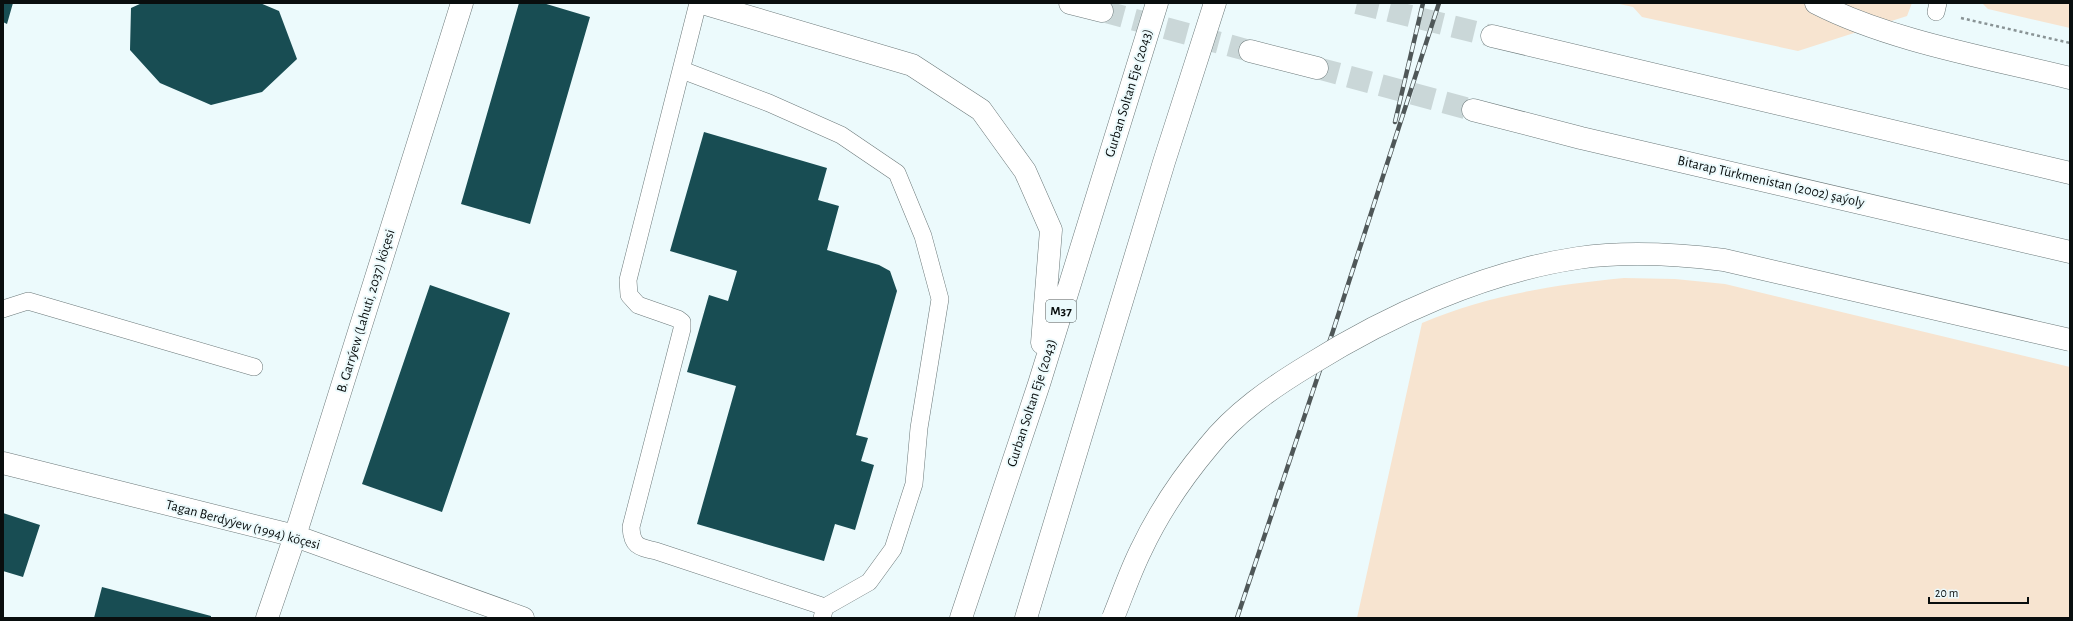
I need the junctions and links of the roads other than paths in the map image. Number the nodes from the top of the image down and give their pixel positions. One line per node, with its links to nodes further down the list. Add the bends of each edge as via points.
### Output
1 (462, 3): 22 (main road, B. Garrýew (Lahuti, 2037) köçesi)
2 (698, 3): 12 (lane)
3 (702, 3): 20 (main road, via 912,65 981,110 1025,171 1051,230)
4 (1070, 3): 8 (main road)
5 (1157, 3): 20 (main road, Gurban Soltan Eje (2043) / M37)
6 (1215, 3): 27 (main road, via 1164,162)
7 (1816, 3): 13 (main road, via 1880,29 1936,46)
8 (1102, 11)
9 (1492, 36): 15 (main road)
10 (1250, 50): 11 (main road)
11 (1316, 68)
12 (682, 70): 23 (lane, via 769,103 841,135 897,173 923,236 940,299 919,428 914,484 893,549 869,582); 23 (lane, via 628,280 629,295 638,305 682,322 631,527 632,538 639,548 656,551)
13 (2070, 78)
14 (1473, 110): 16 (main road, Bitarap Türkmenistan (2002) şaýoly, via 1581,138)
15 (2070, 173)
16 (2070, 252)
17 (3, 309): 19 (lane, via 28,301)
18 (2070, 340): 28 (main road, bridge, via 1724,260 1673,253 1579,258 1527,268 1409,311 1351,338 1272,388 1239,414 1208,446 1173,495 1141,550)
19 (254, 367)
20 (1039, 384): 26 (main road, Gurban Soltan Eje (2043) / M37)
21 (3, 463): 22 (main road, Tagan Berdyýew (1994) köçesi)
22 (295, 536): 24 (main road, B. Garrýew (Lahuti, 2037) köçesi); 25 (main road, Tagan Berdyýew (1994) köçesi)
23 (824, 612)
24 (267, 618)
25 (523, 618)
26 (962, 618)
27 (1026, 618)
28 (1113, 618)

